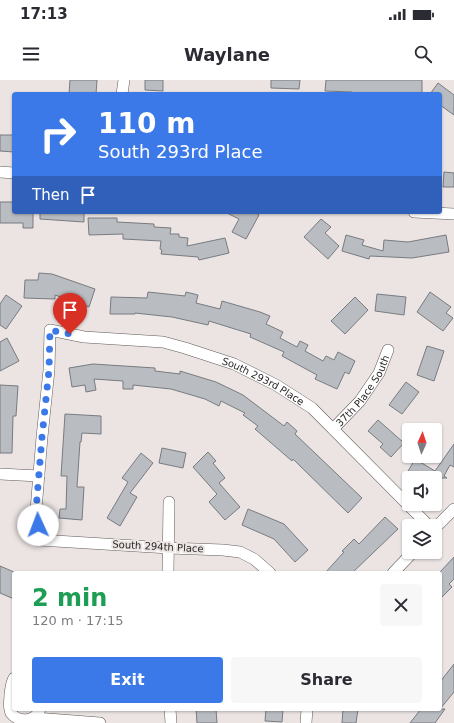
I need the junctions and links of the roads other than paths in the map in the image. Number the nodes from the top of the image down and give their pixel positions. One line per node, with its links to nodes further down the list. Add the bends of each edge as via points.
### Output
1 (124, 80): 2 (street)
2 (122, 92)
3 (0, 172): 4 (street)
4 (12, 173)
5 (442, 213): 6 (street)
6 (454, 214)
7 (388, 350): 8 (street, 37th Place South, via 379,373 360,401)
8 (333, 429): 10 (street, South 293rd Place, via 312,408 276,385 234,364 163,342 84,337 50,330 49,370); 13 (street, South 293rd Place)
9 (0, 474): 10 (street)
10 (39, 476): 15 (street, South 294th Place, via 36,510 39,540)
11 (169, 502): 15 (street)
12 (454, 509): 14 (street)
13 (422, 519)
14 (442, 521)
15 (169, 548): 17 (street); 18 (street, South 294th Place, via 240,552 254,559)
16 (406, 559): 19 (street)
17 (168, 571)
18 (268, 571)
19 (395, 571)
20 (12, 681): 23 (street, via 10,711 16,719 30,721)
21 (170, 711): 25 (street)
22 (307, 711): 26 (street)
23 (37, 714): 24 (street)
24 (100, 723)
25 (171, 723)
26 (306, 723)

